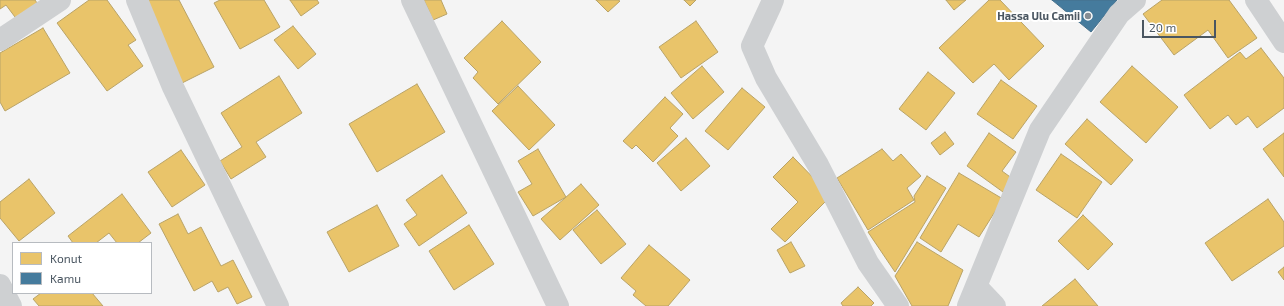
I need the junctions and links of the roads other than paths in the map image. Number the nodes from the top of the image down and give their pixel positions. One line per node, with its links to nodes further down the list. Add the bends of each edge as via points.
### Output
1 (60, 0): 7 (street)
2 (136, 0): 12 (street, via 173,87)
3 (412, 0): 13 (street)
4 (773, 0): 14 (street, via 752,46 766,78 818,165 868,263)
5 (1135, 0): 10 (street, via 1119,14 1040,130)
6 (1256, 0): 8 (street)
7 (0, 40)
8 (1284, 42)
9 (0, 285): 11 (street)
10 (973, 297): 15 (street)
11 (10, 306)
12 (278, 306)
13 (558, 306)
14 (898, 306)
15 (995, 306)

